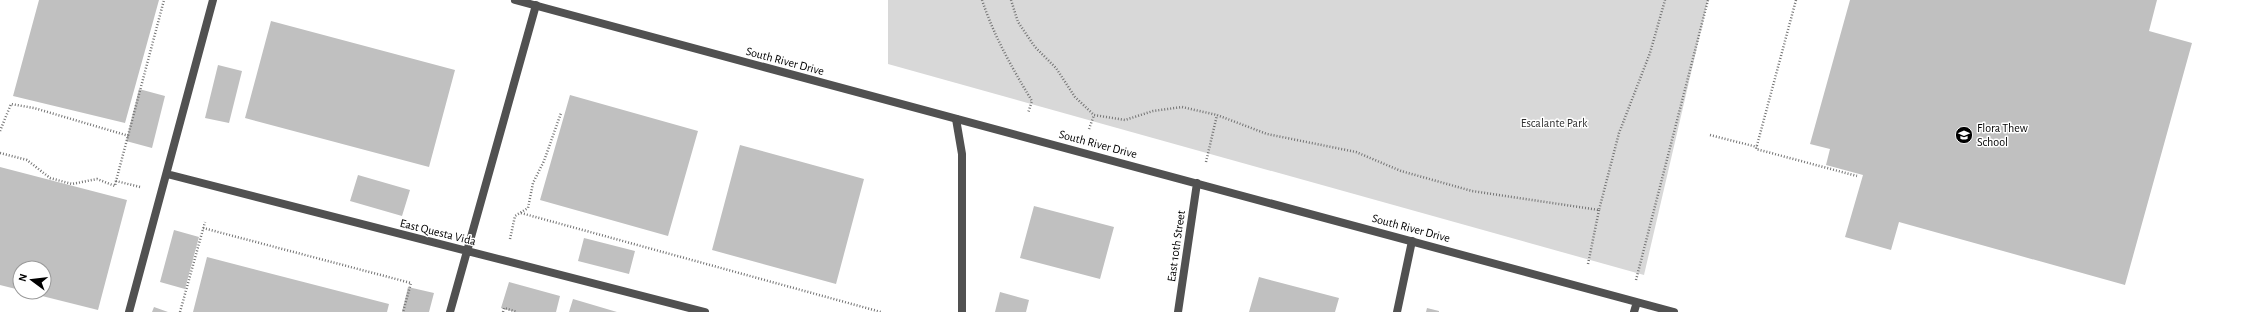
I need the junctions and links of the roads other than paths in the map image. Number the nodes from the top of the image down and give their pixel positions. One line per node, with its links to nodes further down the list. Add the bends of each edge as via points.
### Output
1 (213, 0): 5 (street)
2 (516, 0): 3 (street, South River Drive)
3 (536, 5): 4 (street, South River Drive); 8 (street)
4 (956, 120): 6 (street, South River Drive); 13 (street, via 962,154)
5 (166, 174): 8 (street, East Questa Vida); 10 (street)
6 (1196, 182): 7 (street, South River Drive); 14 (street, East 10th Street)
7 (1412, 241): 9 (street, South River Drive); 15 (street)
8 (467, 251): 11 (street); 12 (street, East Questa Vida)
9 (1637, 302): 16 (street); 17 (street, South River Drive)
10 (129, 312)
11 (450, 312)
12 (705, 312)
13 (962, 312)
14 (1178, 312)
15 (1397, 312)
16 (1634, 312)
17 (1674, 312)

